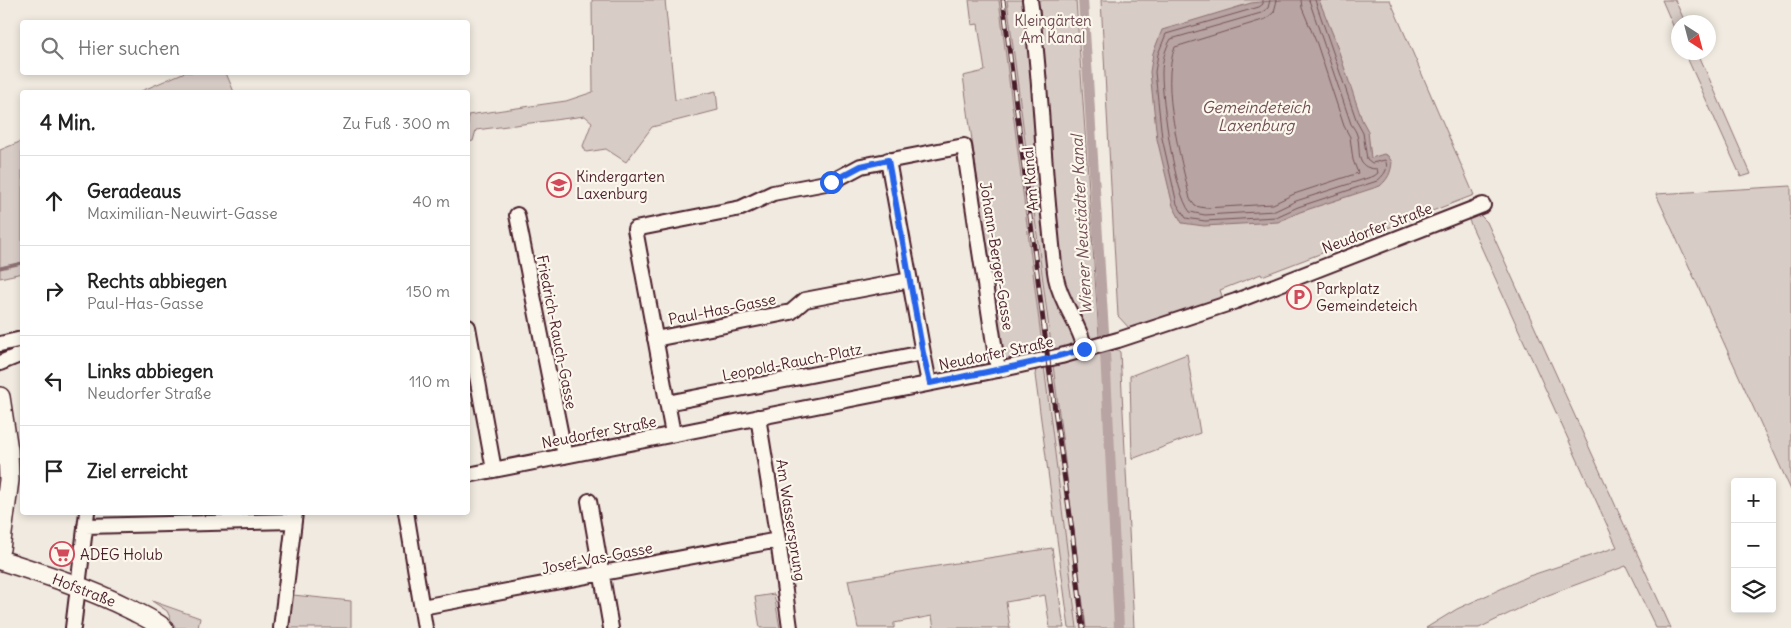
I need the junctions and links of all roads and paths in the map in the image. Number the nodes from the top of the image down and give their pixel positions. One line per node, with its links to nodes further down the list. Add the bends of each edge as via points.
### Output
1 (1030, 0): 10 (street, Am Kanal, via 1056,279 1061,296)
2 (888, 160): 5 (street); 8 (street, via 861,166 831,182 773,193 741,208 635,229); 14 (street, Johann-Berger-Gasse, via 964,146)
3 (1483, 205): 10 (street, Neudorfer Straße, via 1236,301)
4 (517, 215): 20 (street, Friedrich-Rauch-Gasse)
5 (910, 280): 8 (street, Paul-Has-Gasse, via 805,300 791,312); 11 (street)
6 (470, 338): 21 (street)
7 (20, 339): 9 (street)
8 (655, 339): 17 (street)
9 (0, 344)
10 (1090, 347): 14 (street, Neudorfer Straße)
11 (923, 353): 15 (street); 17 (street, Leopold-Rauch-Platz)
12 (20, 355): 13 (street)
13 (0, 362)
14 (998, 370): 15 (street, Neudorfer Straße)
15 (930, 383): 18 (street, Neudorfer Straße)
16 (0, 397): 23 (main road)
17 (667, 403): 19 (street)
18 (758, 417): 19 (street, Neudorfer Straße); 28 (street, Am Wassersprung)
19 (673, 434): 20 (street, Neudorfer Straße)
20 (564, 456): 21 (street, Neudorfer Straße)
21 (494, 470): 22 (street, Neudorfer Straße)
22 (470, 475)
23 (16, 481): 29 (main road)
24 (589, 502): 31 (street)
25 (407, 515): 33 (street)
26 (294, 517): 27 (street); 36 (street)
27 (86, 519): 32 (street)
28 (778, 540): 31 (street, Josef-Vas-Gasse); 39 (street, Am Wassersprung)
29 (0, 549)
30 (0, 560): 32 (main road, Hofstraße)
31 (600, 574): 33 (street, Josef-Vas-Gasse); 38 (street)
32 (79, 586): 34 (street); 35 (main road, Hofstraße)
33 (422, 607): 37 (street)
34 (74, 628)
35 (164, 628)
36 (281, 628)
37 (425, 628)
38 (611, 628)
39 (790, 628)

